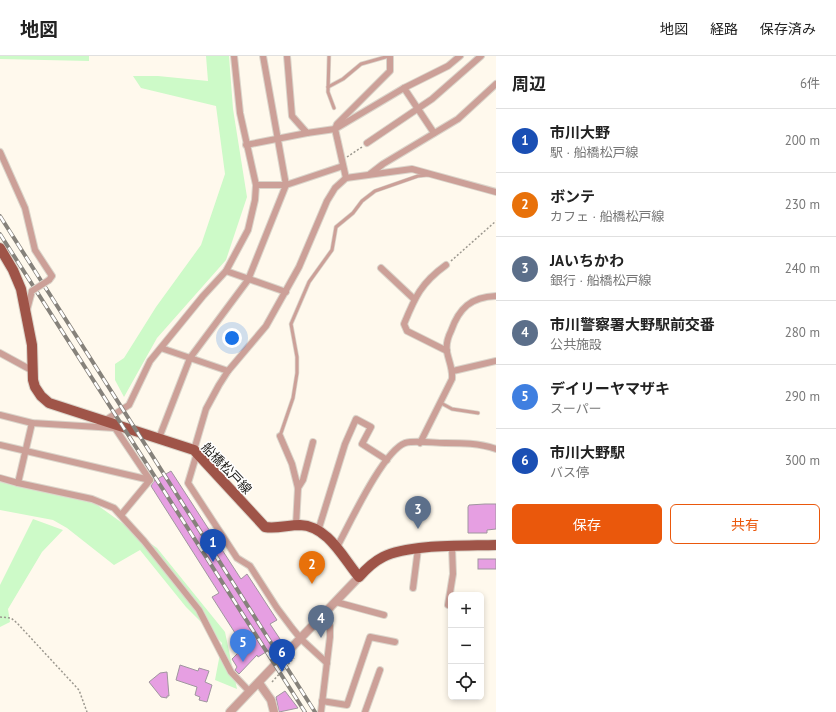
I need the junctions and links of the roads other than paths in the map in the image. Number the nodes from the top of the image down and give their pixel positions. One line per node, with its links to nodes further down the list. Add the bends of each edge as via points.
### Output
1 (234, 56): 18 (street)
2 (263, 56): 16 (street)
3 (287, 56): 14 (street, via 292,116)
4 (329, 56): 9 (lane)
5 (390, 56): 9 (lane, via 361,64); 13 (street, via 390,71 341,118)
6 (460, 56): 10 (street, via 448,66)
7 (481, 56): 12 (street)
8 (496, 84): 15 (street, via 458,119)
9 (328, 87): 11 (lane)
10 (404, 88): 12 (street); 13 (street)
11 (334, 108)
12 (418, 109): 15 (street); 17 (street)
13 (335, 129): 14 (street); 20 (street)
14 (307, 133): 16 (street)
15 (434, 133): 21 (street)
16 (278, 139): 18 (street); 25 (street)
17 (367, 143)
18 (246, 145): 24 (street)
19 (0, 152): 35 (street, bridge, via 26,208 36,250 52,276 32,291)
20 (343, 163): 23 (street); 25 (street)
21 (370, 174): 22 (street, via 412,169); 23 (street)
22 (436, 175): 26 (street); 49 (lane, via 418,176 375,191 336,227 332,250 310,282 291,324 297,372 293,398)
23 (346, 178): 32 (street, via 327,201)
24 (256, 185): 25 (street); 30 (street, via 248,230)
25 (286, 185): 31 (street)
26 (496, 192)
27 (0, 248): 35 (main road, 船橋松戸線, via 16,276)
28 (446, 265): 34 (street, via 430,277)
29 (381, 268): 34 (street)
30 (226, 271): 31 (street); 36 (street)
31 (248, 280): 32 (street); 39 (street)
32 (286, 292): 42 (street, via 258,337)
33 (496, 296): 37 (street, via 484,297 469,304 456,316 448,337)
34 (414, 299): 37 (street, via 404,324 407,331)
35 (26, 312): 41 (main road, 船橋松戸線, via 32,345)
36 (161, 348): 39 (street); 48 (street, via 150,361 130,405)
37 (447, 351): 43 (street)
38 (0, 353): 41 (street)
39 (190, 358): 42 (street); 50 (street)
40 (496, 361): 43 (street)
41 (33, 371): 48 (main road, 船橋松戸線, via 35,387 49,403)
42 (228, 371): 56 (street, via 206,408)
43 (453, 371): 44 (street, via 452,379)
44 (440, 402): 45 (lane, via 452,409); 52 (street)
45 (478, 413)
46 (0, 415): 47 (street)
47 (32, 423): 48 (street); 55 (street)
48 (110, 424): 50 (main road, 船橋松戸線); 59 (street)
49 (280, 436): 61 (street, via 292,464)
50 (159, 438): 56 (main road, 船橋松戸線)
51 (313, 442): 61 (street, via 303,480)
52 (420, 442): 54 (street, via 473,444); 57 (street, via 406,443 397,448)
53 (0, 445): 55 (street)
54 (496, 449)
55 (25, 452): 59 (street); 60 (street)
56 (196, 452): 63 (main road, 船橋松戸線, via 265,526); 75 (street, via 188,483 237,558 250,566)
57 (388, 460): 64 (street, via 362,444 371,427 356,419 345,444); 66 (street, via 369,486)
58 (0, 478): 60 (street)
59 (150, 480): 62 (street)
60 (18, 482): 62 (street, via 92,499 114,508)
61 (298, 488): 63 (street)
62 (121, 515): 80 (street, via 200,610 231,672)
63 (296, 525): 64 (main road, 船橋松戸線)
64 (318, 531): 66 (main road, 船橋松戸線)
65 (496, 545): 67 (main road)
66 (337, 547): 69 (main road, 船橋松戸線)
67 (452, 547): 68 (main road); 71 (street)
68 (418, 549): 69 (main road, via 383,557); 70 (street)
69 (359, 577): 72 (street)
70 (413, 588)
71 (450, 592)
72 (336, 602): 73 (street); 74 (street)
73 (324, 614): 75 (street); 77 (street, via 330,626)
74 (384, 615)
75 (301, 639): 77 (street); 79 (street)
76 (394, 642): 81 (street, via 370,636 347,705)
77 (327, 662): 81 (street)
78 (380, 670): 85 (street)
79 (259, 683): 80 (street); 83 (street, via 271,700)
80 (249, 691): 82 (street)
81 (322, 701): 84 (street)
82 (230, 712)
83 (274, 712)
84 (321, 712)
85 (365, 712)

